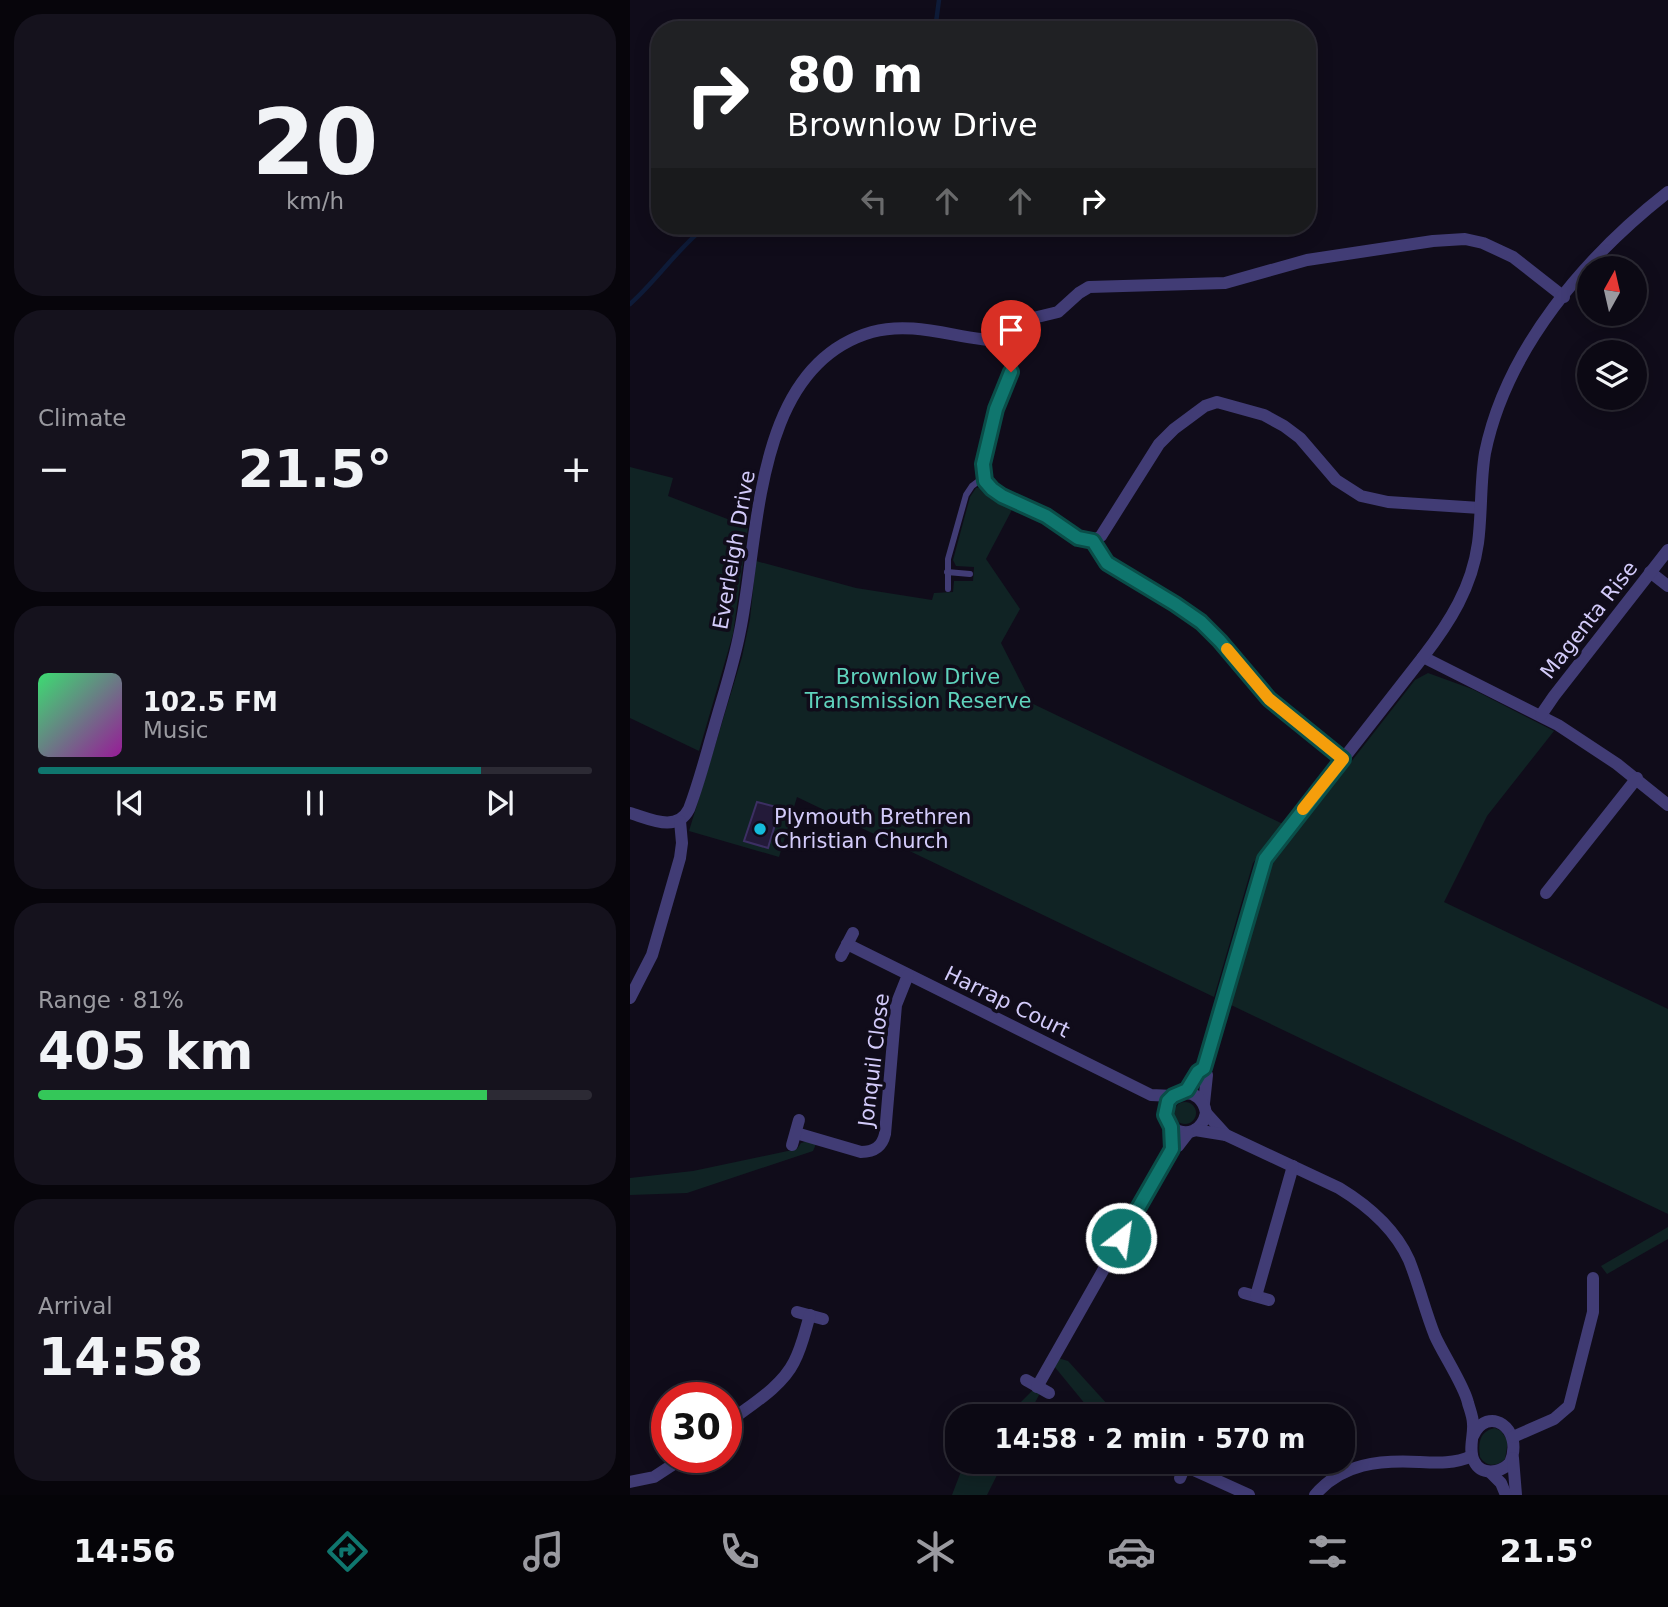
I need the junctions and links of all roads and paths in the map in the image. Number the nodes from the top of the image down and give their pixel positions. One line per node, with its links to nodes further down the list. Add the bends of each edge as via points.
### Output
1 (1668, 192): 2 (street, via 1614,239)
2 (1564, 297): 3 (street, via 1504,252 1474,241 1444,240 1307,260 1225,283 1088,287 1058,313 1029,320); 5 (street, via 1532,338 1500,401 1485,454)
3 (1007, 339): 4 (street, via 1011,372 996,409); 19 (street, Everleigh Drive, via 912,328 875,332 838,348 803,379 771,457 754,529 738,640 693,797)
4 (984, 477): 6 (street, via 996,493 1046,516 1078,538); 8 (lane, via 966,495)
5 (1480, 508): 6 (street, via 1361,496 1336,480 1284,426 1264,415 1217,402 1165,437 1105,532); 13 (street, via 1478,543 1467,585 1455,612)
6 (1093, 541): 15 (street, via 1107,563 1201,622 1275,704)
7 (1668, 550): 9 (street, Magenta Rise)
8 (947, 572): 10 (lane); 12 (lane)
9 (1650, 572): 11 (street); 14 (street, Magenta Rise)
10 (970, 574)
11 (1668, 586)
12 (948, 589)
13 (1423, 657): 14 (street); 15 (street)
14 (1541, 715): 16 (street)
15 (1343, 759): 24 (street, via 1265,859)
16 (1637, 778): 17 (street); 20 (street)
17 (1668, 805)
18 (630, 813): 19 (street, via 665,823)
19 (680, 821): 23 (street, via 680,858 652,955)
20 (1546, 893)
21 (847, 944): 22 (street, Harrap Court)
22 (908, 975): 26 (street, Harrap Court); 31 (street, Jonquil Close, via 897,1005 880,1153)
23 (630, 998)
24 (1204, 1068): 25 (street, via 1191,1086); 27 (street)
25 (1178, 1094): 26 (street, Harrap Court); 27 (street, via 1195,1094); 28 (street)
26 (1151, 1095): 28 (street, Harrap Court)
27 (1205, 1108): 30 (street, via 1203,1123); 32 (street)
28 (1165, 1115): 29 (street)
29 (1171, 1127): 30 (street); 33 (street)
30 (1192, 1132): 32 (street); 33 (street)
31 (796, 1133)
32 (1226, 1135): 34 (street)
33 (1172, 1149): 38 (street)
34 (1293, 1166): 36 (street); 39 (street, via 1357,1199 1386,1225 1408,1258 1435,1335)
35 (1593, 1278): 43 (street, via 1593,1312 1569,1406 1554,1419)
36 (1256, 1296)
37 (810, 1315): 40 (street, via 789,1371)
38 (1037, 1387)
39 (1468, 1401): 41 (street); 42 (street)
40 (742, 1412)
41 (1494, 1421): 42 (street); 43 (street, via 1507,1427)
42 (1473, 1436): 44 (street)
43 (1513, 1437): 45 (street)
44 (1472, 1456): 46 (street, via 1478,1467); 51 (street, via 1453,1463 1361,1465 1336,1476)
45 (1513, 1457): 46 (street, via 1505,1468); 53 (street)
46 (1490, 1472): 52 (street, via 1502,1483)
47 (660, 1473): 49 (street)
48 (1198, 1474): 50 (street)
49 (630, 1482)
50 (1249, 1495)
51 (1315, 1495)
52 (1506, 1495)
53 (1516, 1495)

